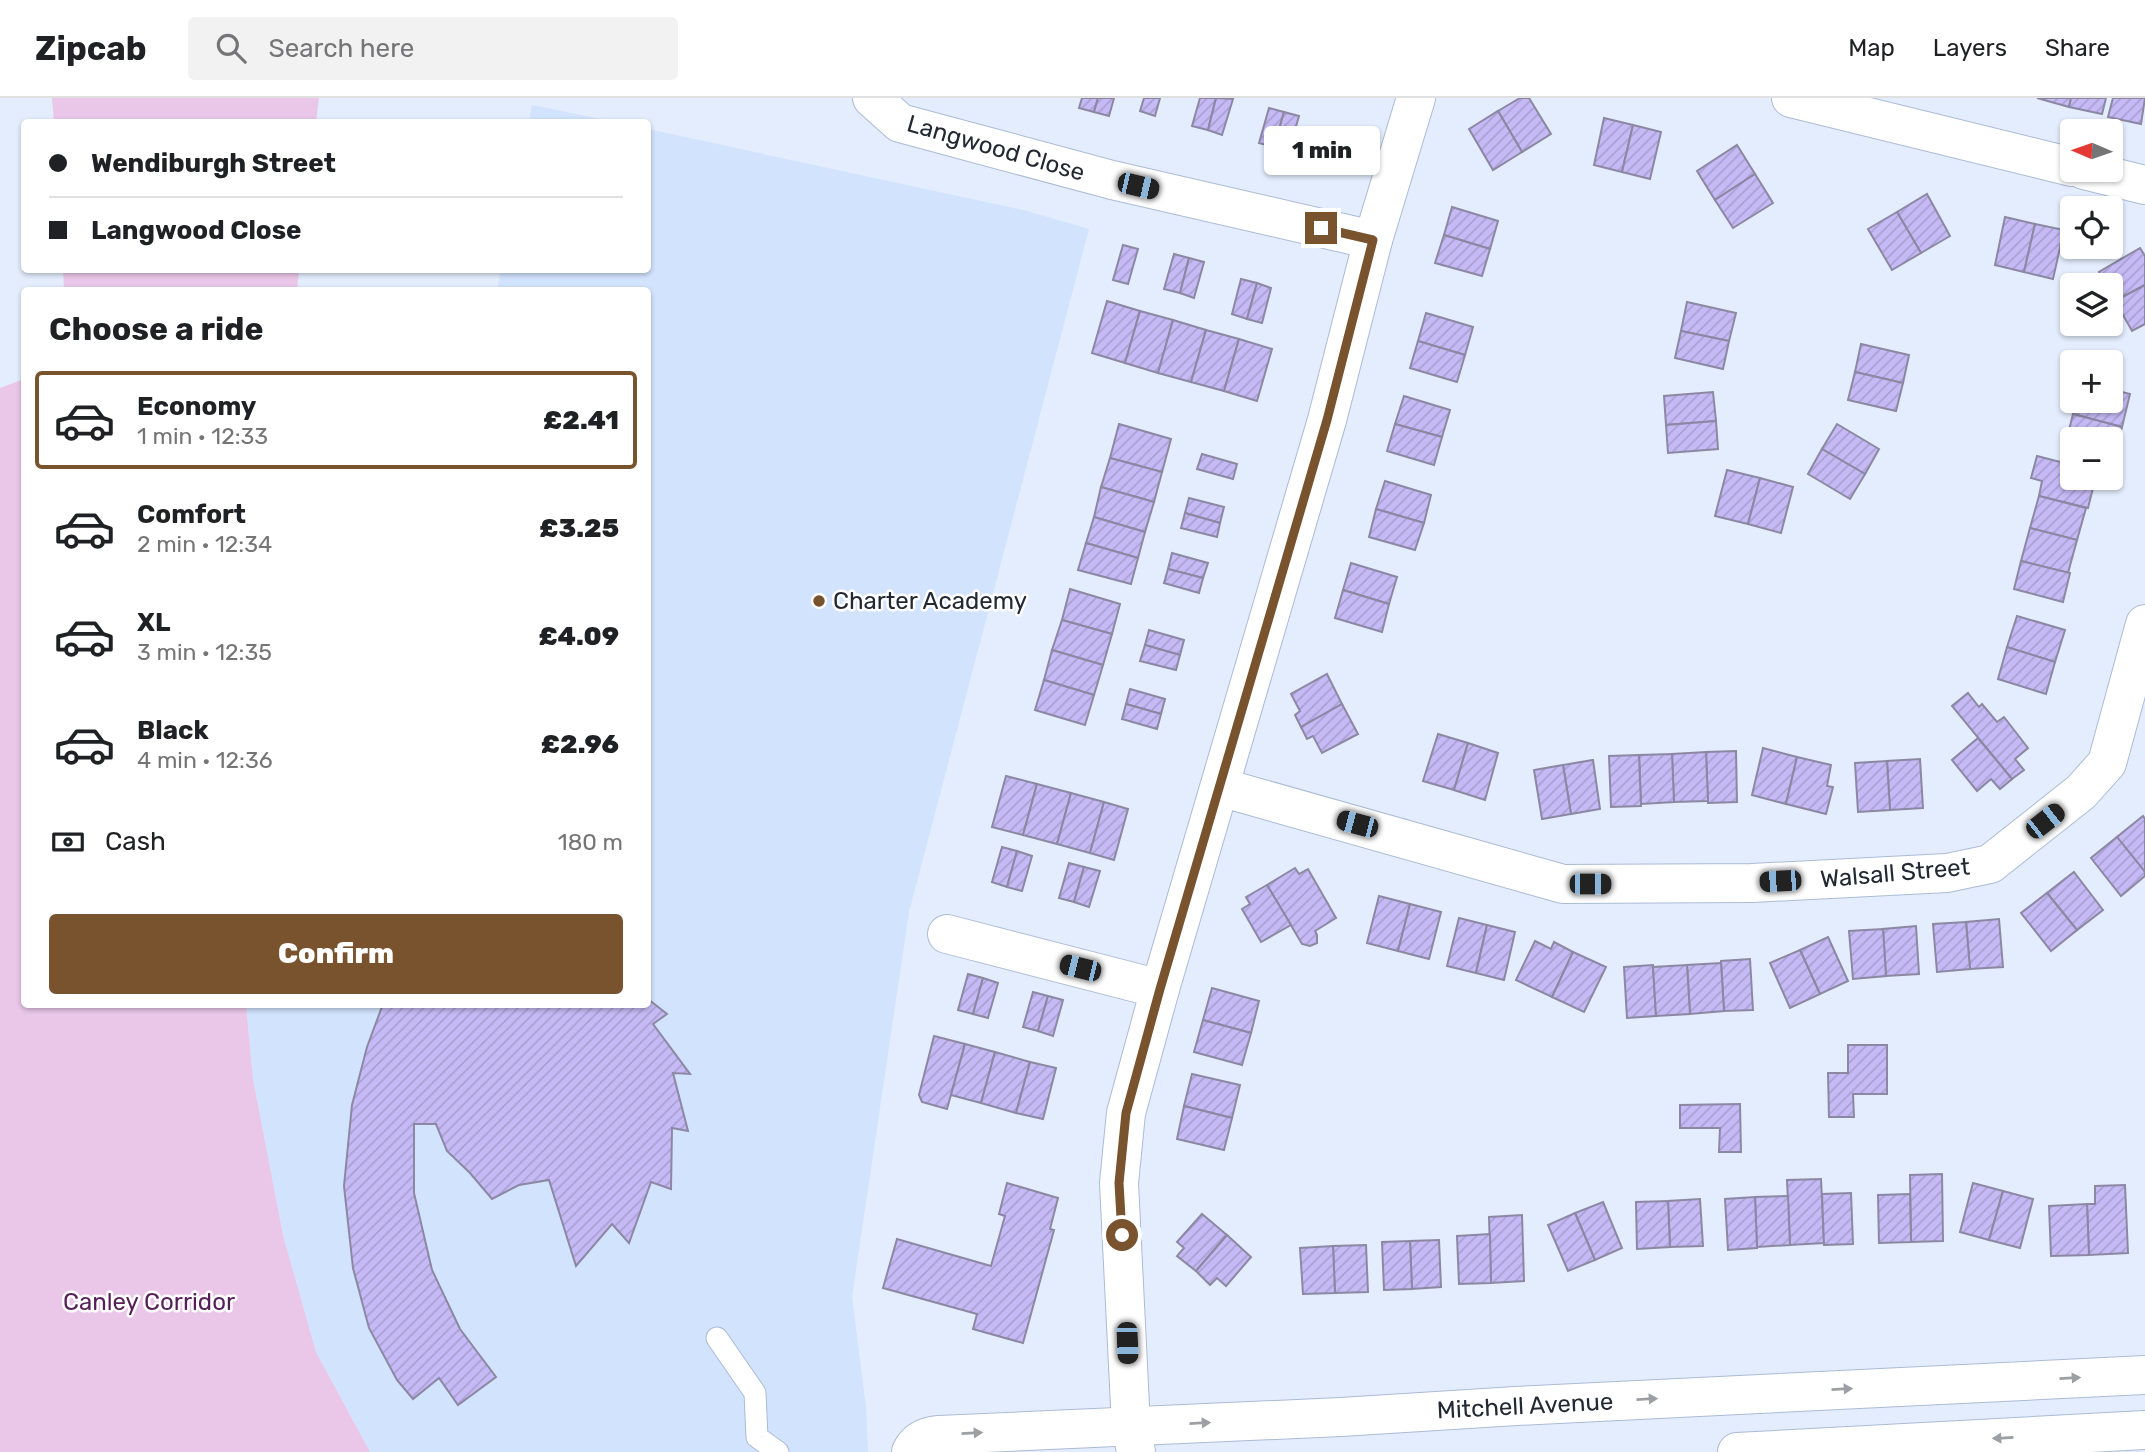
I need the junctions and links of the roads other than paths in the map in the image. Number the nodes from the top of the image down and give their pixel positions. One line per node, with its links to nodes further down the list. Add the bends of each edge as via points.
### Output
1 (872, 98): 7 (street, Langwood Close, via 900,123 1112,180)
2 (1416, 98): 7 (street)
3 (1791, 98): 4 (street)
4 (2060, 164)
5 (2123, 180): 6 (street)
6 (2145, 185)
7 (1373, 240): 9 (street, via 1327,420)
8 (2145, 624): 9 (street, Walsall Street, via 2107,763 2081,792 1990,864 1947,873 1752,883 1563,884)
9 (1220, 787): 11 (street)
10 (947, 934): 11 (street)
11 (1160, 989): 16 (street, via 1126,1113 1119,1183)
12 (717, 1338): 18 (lane, via 755,1393 757,1437)
13 (2145, 1375): 14 (street, Mitchell Avenue, one-way to 13)
14 (1774, 1393): 16 (street, Mitchell Avenue, one-way to 14, via 1328,1417); 17 (street)
15 (2145, 1430): 17 (street, one-way to 17)
16 (1133, 1439): 19 (street, Mitchell Avenue, one-way to 16, via 927,1436)
17 (1776, 1451): 20 (street)
18 (778, 1452)
19 (911, 1452)
20 (1737, 1452)

